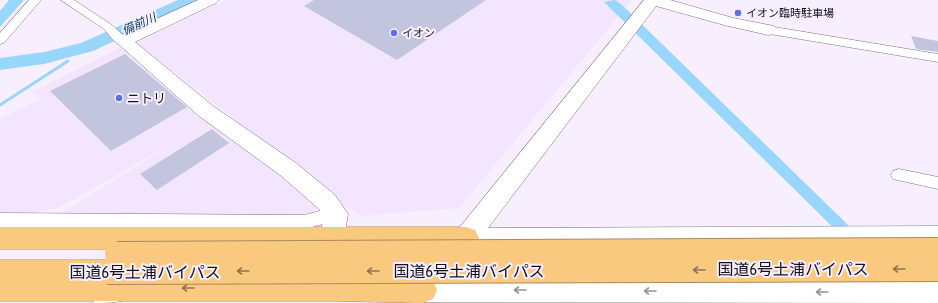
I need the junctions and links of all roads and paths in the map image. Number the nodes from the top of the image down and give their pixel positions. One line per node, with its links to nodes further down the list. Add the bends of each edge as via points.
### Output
1 (35, 0): 7 (street)
2 (67, 0): 6 (street, via 108,27)
3 (211, 0): 6 (street)
4 (652, 0): 5 (street); 16 (street)
5 (768, 30): 8 (street)
6 (117, 37): 12 (street, via 206,111 288,169 327,202)
7 (0, 40)
8 (938, 58)
9 (898, 175): 10 (street)
10 (938, 183)
11 (0, 220): 12 (street, via 304,222)
12 (334, 226): 15 (highway); 16 (highway); 23 (street, via 325,262 328,278)
13 (938, 236): 14 (street)
14 (586, 237): 16 (street); 26 (street)
15 (0, 238)
16 (466, 238): 25 (street)
17 (938, 250): 19 (highway, 国道6号土浦バイパス, bridge)
18 (0, 253): 19 (highway, 国道6号土浦バイパス)
19 (112, 263): 20 (highway, 国道6号土浦バイパス); 21 (highway, 国道6号土浦バイパス, one-way to 19, bridge)
20 (0, 272)
21 (937, 285): 26 (street, one-way to 26, via 861,292)
22 (0, 288): 24 (highway)
23 (338, 288): 24 (highway, one-way to 24); 25 (highway)
24 (131, 289): 27 (street, via 118,298)
25 (418, 297): 26 (street, one-way to 25)
26 (596, 297)
27 (102, 303)

